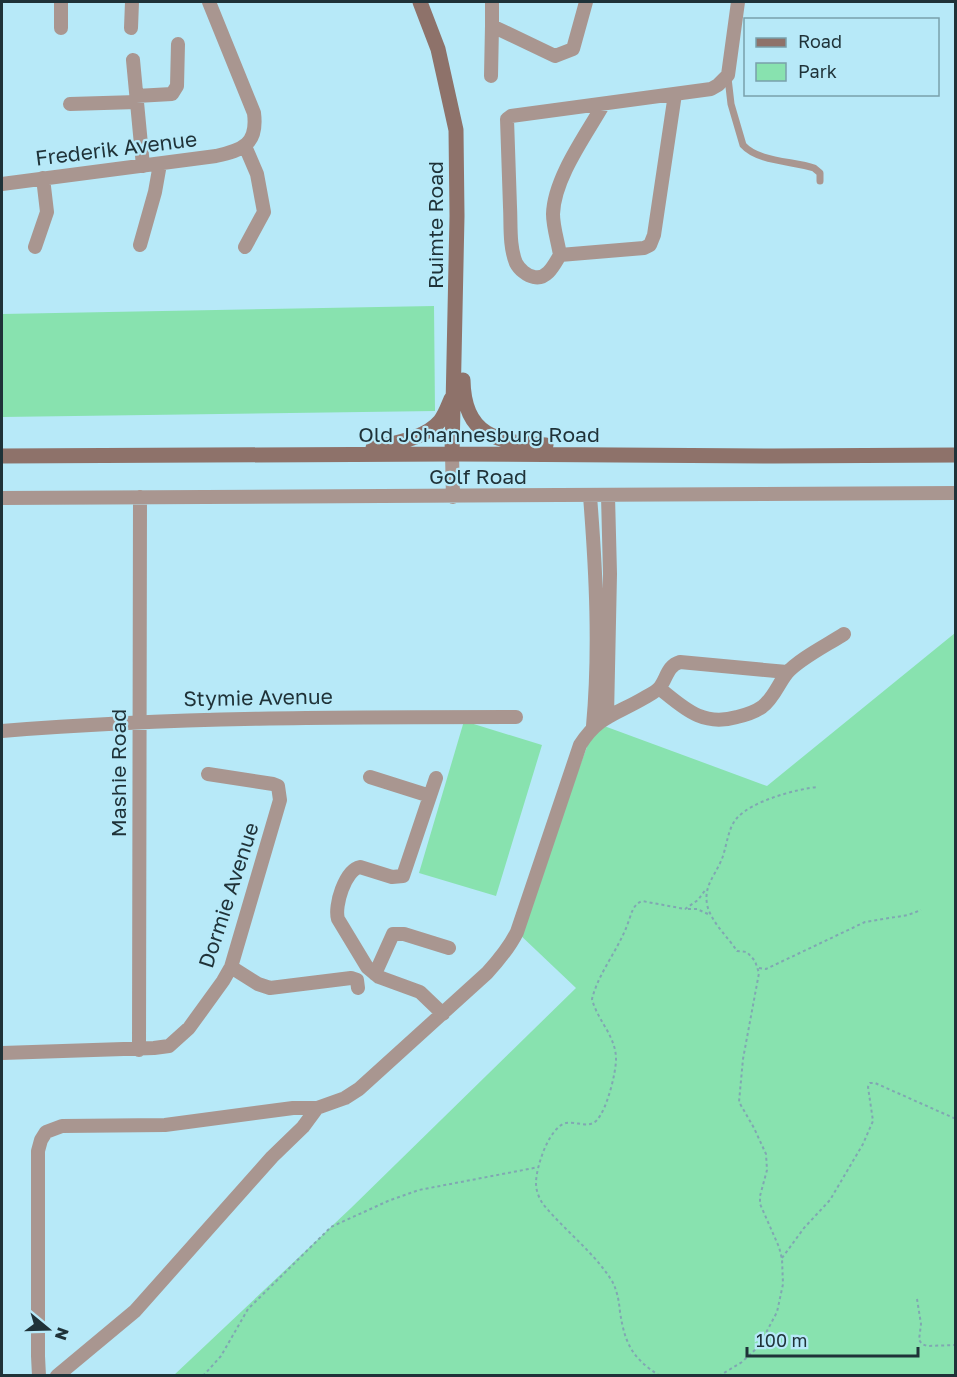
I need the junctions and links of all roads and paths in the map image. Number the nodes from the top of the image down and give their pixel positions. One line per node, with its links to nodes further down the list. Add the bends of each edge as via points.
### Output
1 (61, 2): 9 (street)
2 (132, 2): 10 (street)
3 (209, 2): 19 (street, via 254,113 254,129)
4 (420, 2): 28 (main road, Ruimte Road, via 438,50 456,130)
5 (492, 2): 8 (street)
6 (586, 2): 8 (street, via 573,49 561,54 552,55)
7 (738, 2): 13 (street)
8 (492, 26): 14 (street)
9 (61, 28)
10 (131, 28)
11 (178, 44): 16 (street, via 175,90 172,94)
12 (133, 60): 16 (street)
13 (729, 69): 15 (street, via 711,89); 23 (lane, via 728,92 743,145 761,156 814,168 820,173)
14 (491, 76)
15 (675, 94): 18 (street); 29 (street, via 650,245)
16 (137, 99): 17 (street); 21 (street)
17 (70, 104)
18 (603, 105): 29 (street, via 565,172 557,195 553,215); 29 (street, via 507,118 511,236 516,261 531,277 540,277)
19 (240, 149): 20 (street, Frederik Avenue); 27 (street, via 256,174 264,212)
20 (159, 164): 21 (street, Frederik Avenue); 25 (street)
21 (143, 165): 22 (street, Frederik Avenue)
22 (44, 178): 24 (street, Frederik Avenue); 26 (street, via 47,212)
23 (820, 181)
24 (2, 184)
25 (140, 245)
26 (35, 247)
27 (245, 247)
28 (457, 248): 30 (main road, Ruimte Road); 34 (main road, via 463,398 476,425 506,441 572,446)
29 (560, 255)
30 (453, 394): 31 (main road, via 442,419 432,429); 32 (main road, Ruimte Road)
31 (349, 454): 32 (main road, Old Johannesburg Road); 35 (main road, Old Johannesburg Road)
32 (452, 454): 34 (main road, Old Johannesburg Road); 40 (street)
33 (956, 454): 34 (main road, Old Johannesburg Road)
34 (611, 455)
35 (2, 456)
36 (956, 493): 38 (street, Golf Road)
37 (590, 496): 38 (street, Golf Road); 40 (street, Golf Road); 48 (street, via 596,625)
38 (608, 496): 45 (street)
39 (140, 497): 40 (street, Golf Road); 41 (street, Golf Road); 47 (street, Mashie Road)
40 (453, 497)
41 (2, 498)
42 (844, 634): 43 (street)
43 (787, 672): 44 (street, via 680,662 672,666); 44 (street, via 762,707 729,719 706,719 691,713)
44 (659, 688): 45 (street)
45 (607, 716): 48 (street)
46 (516, 717): 47 (street, Stymie Avenue)
47 (139, 721): 49 (street, Stymie Avenue); 65 (street, Mashie Road)
48 (593, 726): 64 (street, via 580,745 514,939 501,958)
49 (2, 731)
50 (208, 774): 60 (street, Dormie Avenue, via 273,784 280,791)
51 (370, 777): 54 (street)
52 (436, 778): 54 (street)
53 (818, 787): 55 (path, via 775,797 737,818)
54 (430, 796): 62 (street, via 403,876 355,868 336,907 338,920)
55 (708, 886): 56 (path); 58 (path)
56 (685, 909): 58 (path); 71 (path, via 642,902 632,909 621,942 592,999 615,1050 614,1075 603,1112 596,1122 565,1123 556,1130 549,1138)
57 (921, 910): 61 (path, via 865,922 766,969)
58 (710, 915): 61 (path, via 736,951 747,952)
59 (449, 948): 62 (street, via 393,934)
60 (231, 967): 63 (street, via 270,988 351,978 357,980); 65 (street, Dormie Avenue, via 189,1028 169,1046)
61 (759, 968): 72 (path, via 739,1102 766,1154 760,1204)
62 (375, 974): 64 (street, via 420,992)
63 (358, 988)
64 (443, 1014): 68 (street, via 359,1089)
65 (139, 1050): 66 (street, Dormie Avenue)
66 (2, 1053)
67 (292, 1108): 68 (street); 70 (street); 75 (street, via 165,1125 62,1126 46,1132 38,1151)
68 (317, 1108): 70 (street)
69 (956, 1119): 72 (path, via 870,1083 873,1121 863,1144 830,1200)
70 (303, 1127): 76 (street, via 135,1311)
71 (539, 1167): 77 (path, via 419,1190 332,1227 248,1309 221,1356); 78 (path, via 537,1194 612,1282 627,1344 645,1366)
72 (782, 1259): 79 (path, via 782,1294 771,1325 750,1355)
73 (917, 1299): 74 (path, via 922,1344)
74 (956, 1345)
75 (39, 1376)
76 (57, 1376)
77 (203, 1376)
78 (660, 1376)
79 (719, 1376)

